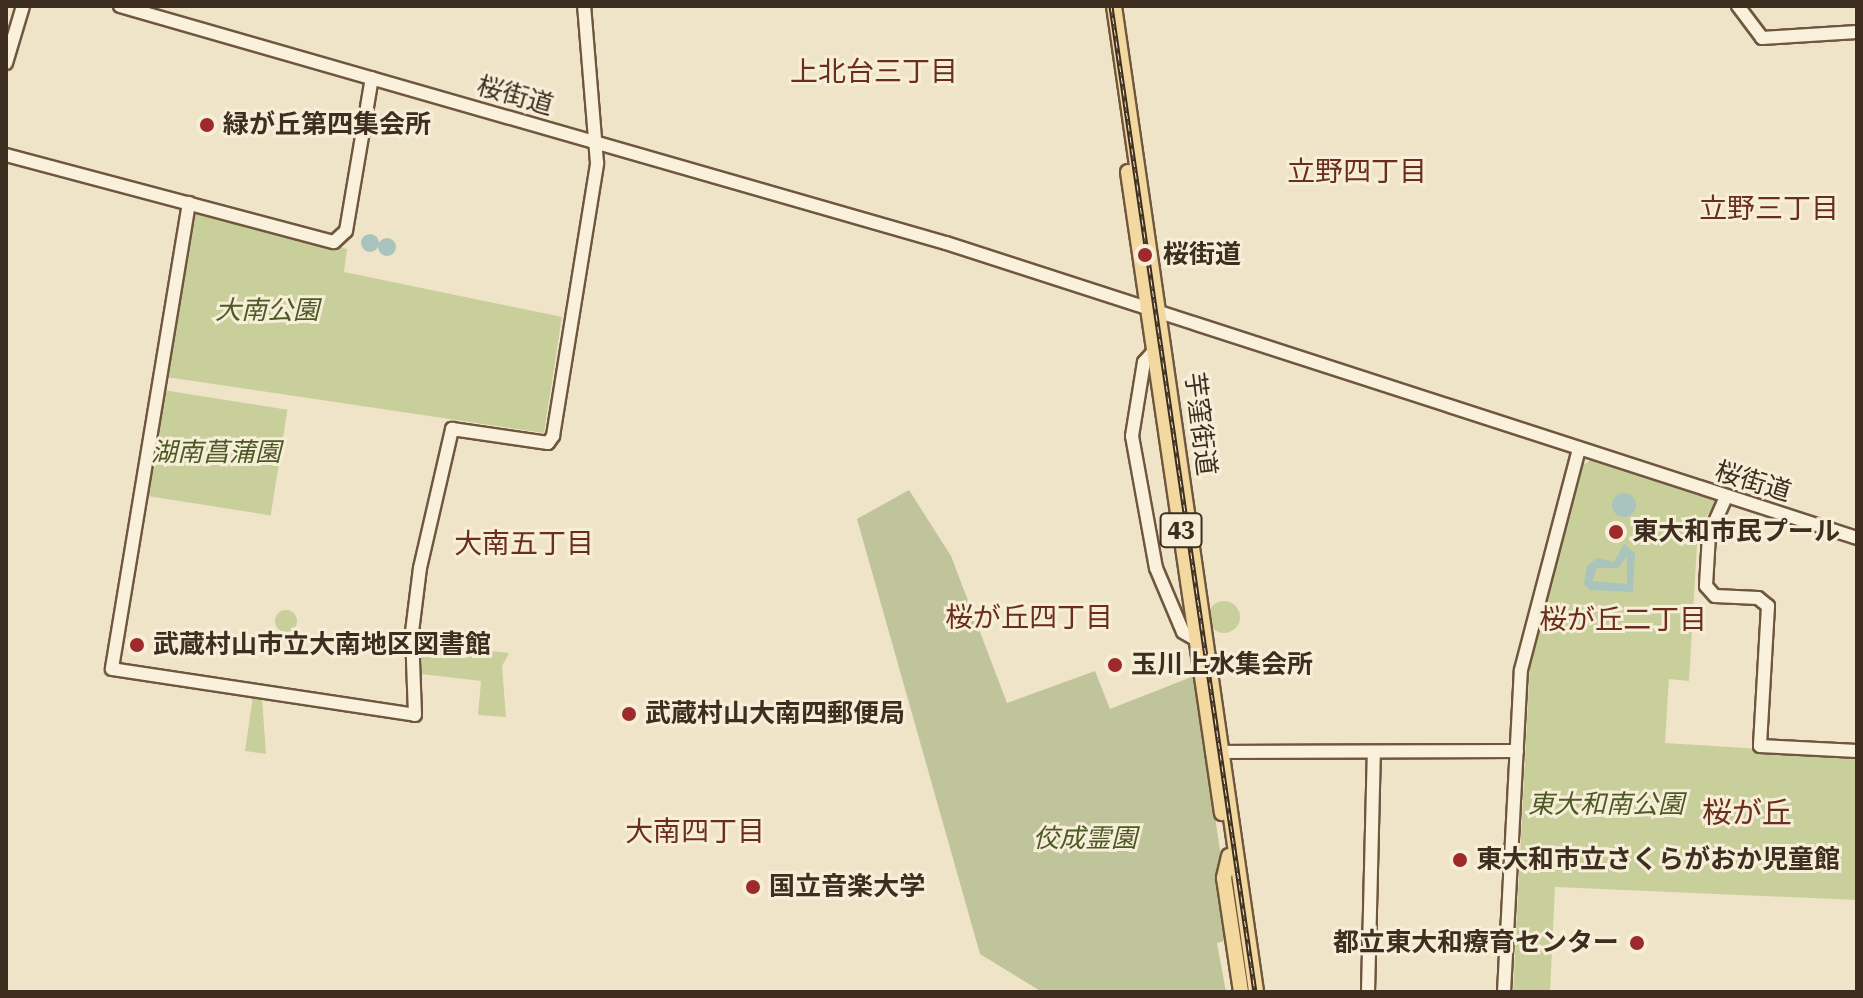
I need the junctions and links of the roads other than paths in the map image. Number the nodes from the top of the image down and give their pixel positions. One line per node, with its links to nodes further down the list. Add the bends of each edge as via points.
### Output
1 (23, 6): 8 (street)
2 (120, 6): 9 (street, 桜街道)
3 (584, 6): 10 (street)
4 (1105, 6): 13 (main road, 芋窪街道 / 43)
5 (1114, 6): 14 (main road, 芋窪街道 / 43)
6 (1738, 6): 7 (street, via 1762,38)
7 (1857, 32)
8 (6, 63)
9 (372, 78): 10 (street, 桜街道); 12 (street, via 340,240)
10 (597, 142): 12 (street, via 552,439 452,429 420,568 412,632 415,715 112,669); 13 (street, 桜街道)
11 (6, 155): 12 (street)
12 (189, 203)
13 (1147, 309): 14 (street, 桜街道); 15 (main road, 芋窪街道 / 43)
14 (1162, 316): 16 (street, 桜街道); 20 (main road, 芋窪街道 / 43)
15 (1154, 351): 19 (main road, 芋窪街道 / 43); 19 (street, via 1144,362 1132,436 1156,568 1183,632)
16 (1579, 449): 17 (street, 桜街道); 21 (street, via 1526,639)
17 (1726, 497): 18 (street, 桜街道); 22 (street, via 1709,535 1706,586 1715,596 1758,598 1768,606 1760,746)
18 (1857, 538)
19 (1195, 639): 20 (main road, 芋窪街道 / 43)
20 (1217, 751): 23 (street); 24 (main road, 芋窪街道 / 43); 25 (main road, 芋窪街道 / 43)
21 (1517, 751): 23 (street); 31 (street)
22 (1857, 751)
23 (1374, 752): 30 (street)
24 (1235, 842): 28 (main road, 芋窪街道 / 43); 29 (main road)
25 (1229, 856): 26 (main road, 芋窪街道 / 43); 27 (main road, via 1224,878)
26 (1249, 991)
27 (1241, 992)
28 (1256, 992)
29 (1266, 992)
30 (1368, 992)
31 (1504, 992)

